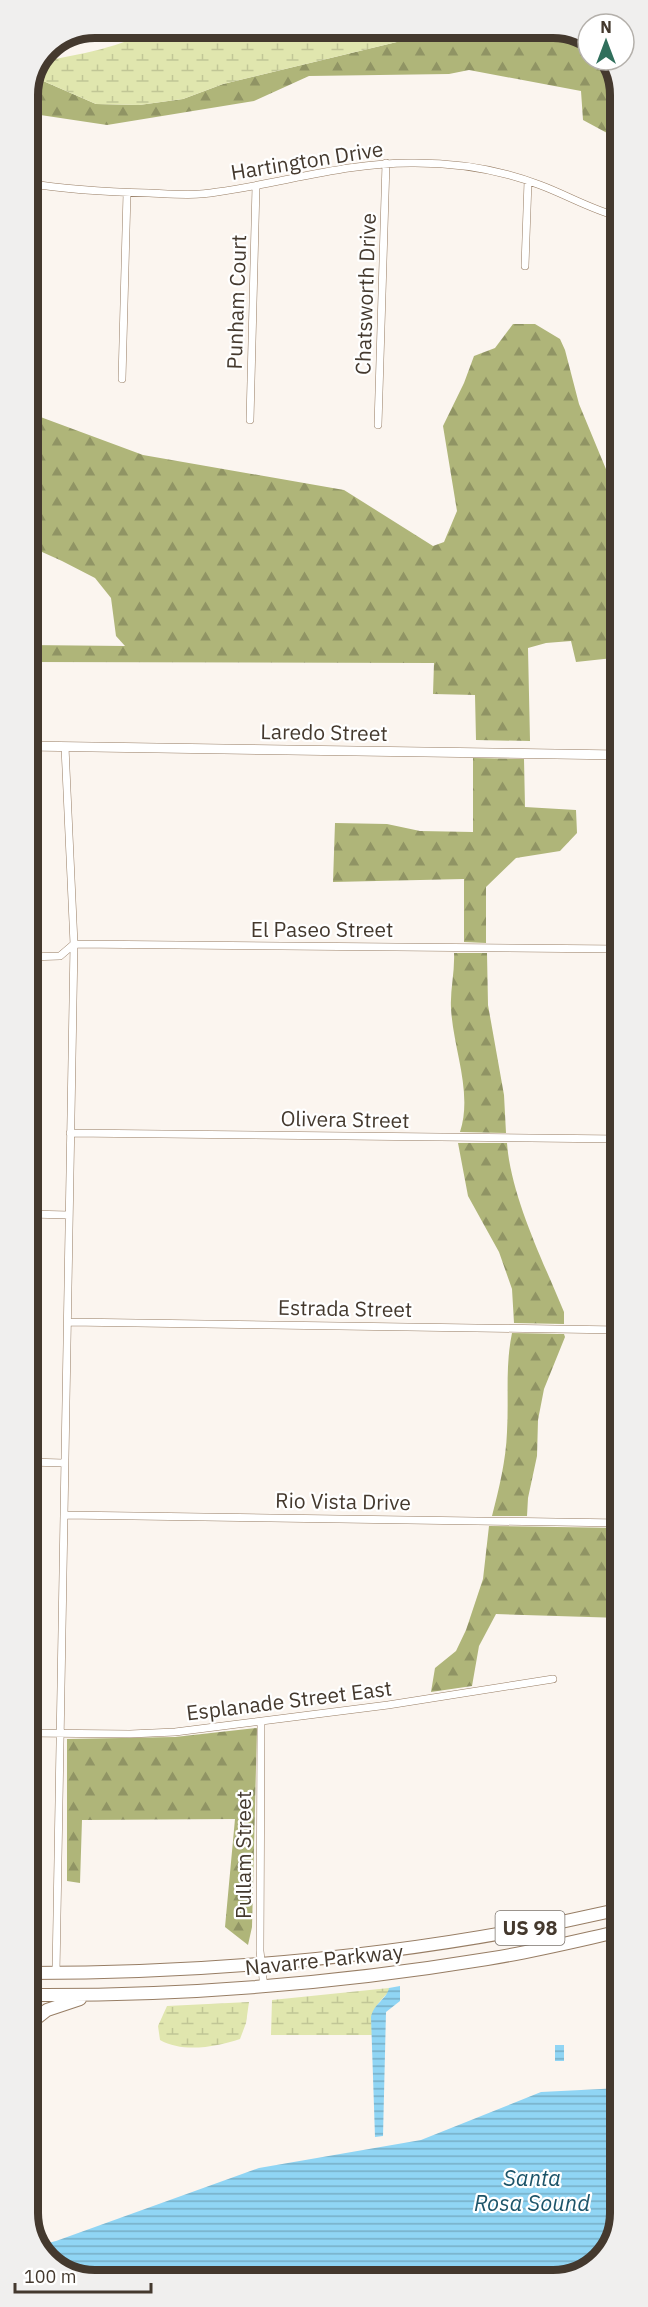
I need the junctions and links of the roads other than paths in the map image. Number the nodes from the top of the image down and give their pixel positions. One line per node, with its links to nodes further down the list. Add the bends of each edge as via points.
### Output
1 (386, 164): 2 (street, Hartington Drive, via 452,165); 4 (street, Hartington Drive); 10 (street, Chatsworth Drive)
2 (528, 181): 6 (street, Hartington Drive); 7 (street)
3 (38, 185): 5 (street, Hartington Drive)
4 (256, 186): 5 (street, Hartington Drive, via 192,195); 9 (street, Punham Court)
5 (127, 193): 8 (street)
6 (610, 214)
7 (525, 266)
8 (122, 379)
9 (250, 420)
10 (378, 425)
11 (38, 746): 12 (street, Laredo Street)
12 (65, 747): 13 (street, Laredo Street); 14 (street)
13 (610, 755)
14 (74, 945): 15 (street, El Paseo Street); 16 (street, El Paseo Street, via 60,956); 17 (street)
15 (610, 949)
16 (38, 957)
17 (70, 1133): 18 (street, Olivera Street); 20 (street)
18 (610, 1139)
19 (38, 1214): 20 (street)
20 (69, 1215): 21 (street)
21 (69, 1322): 22 (street, Estrada Street); 24 (street)
22 (610, 1330)
23 (38, 1462): 24 (street)
24 (64, 1463): 25 (street)
25 (65, 1515): 26 (street, Rio Vista Drive); 30 (street)
26 (610, 1522)
27 (553, 1679): 28 (street, Esplanade Street East)
28 (261, 1722): 30 (street, Esplanade Street East, via 175,1732); 33 (street, Pullam Street)
29 (38, 1733): 30 (street, Esplanade Street East)
30 (61, 1734): 35 (street)
31 (610, 1911): 33 (highway, Navarre Parkway / US 98, via 484,1937)
32 (610, 1933): 36 (highway, Navarre Parkway / US 98, via 489,1959)
33 (261, 1965): 35 (highway, Navarre Parkway / US 98); 36 (street, Pullam Street)
34 (38, 1973): 35 (highway, Navarre Parkway / US 98)
35 (56, 1973)
36 (264, 1988): 38 (highway, Navarre Parkway / US 98)
37 (38, 1995): 38 (highway, Navarre Parkway / US 98)
38 (90, 1995): 39 (highway, via 47,2010)
39 (38, 2017)

